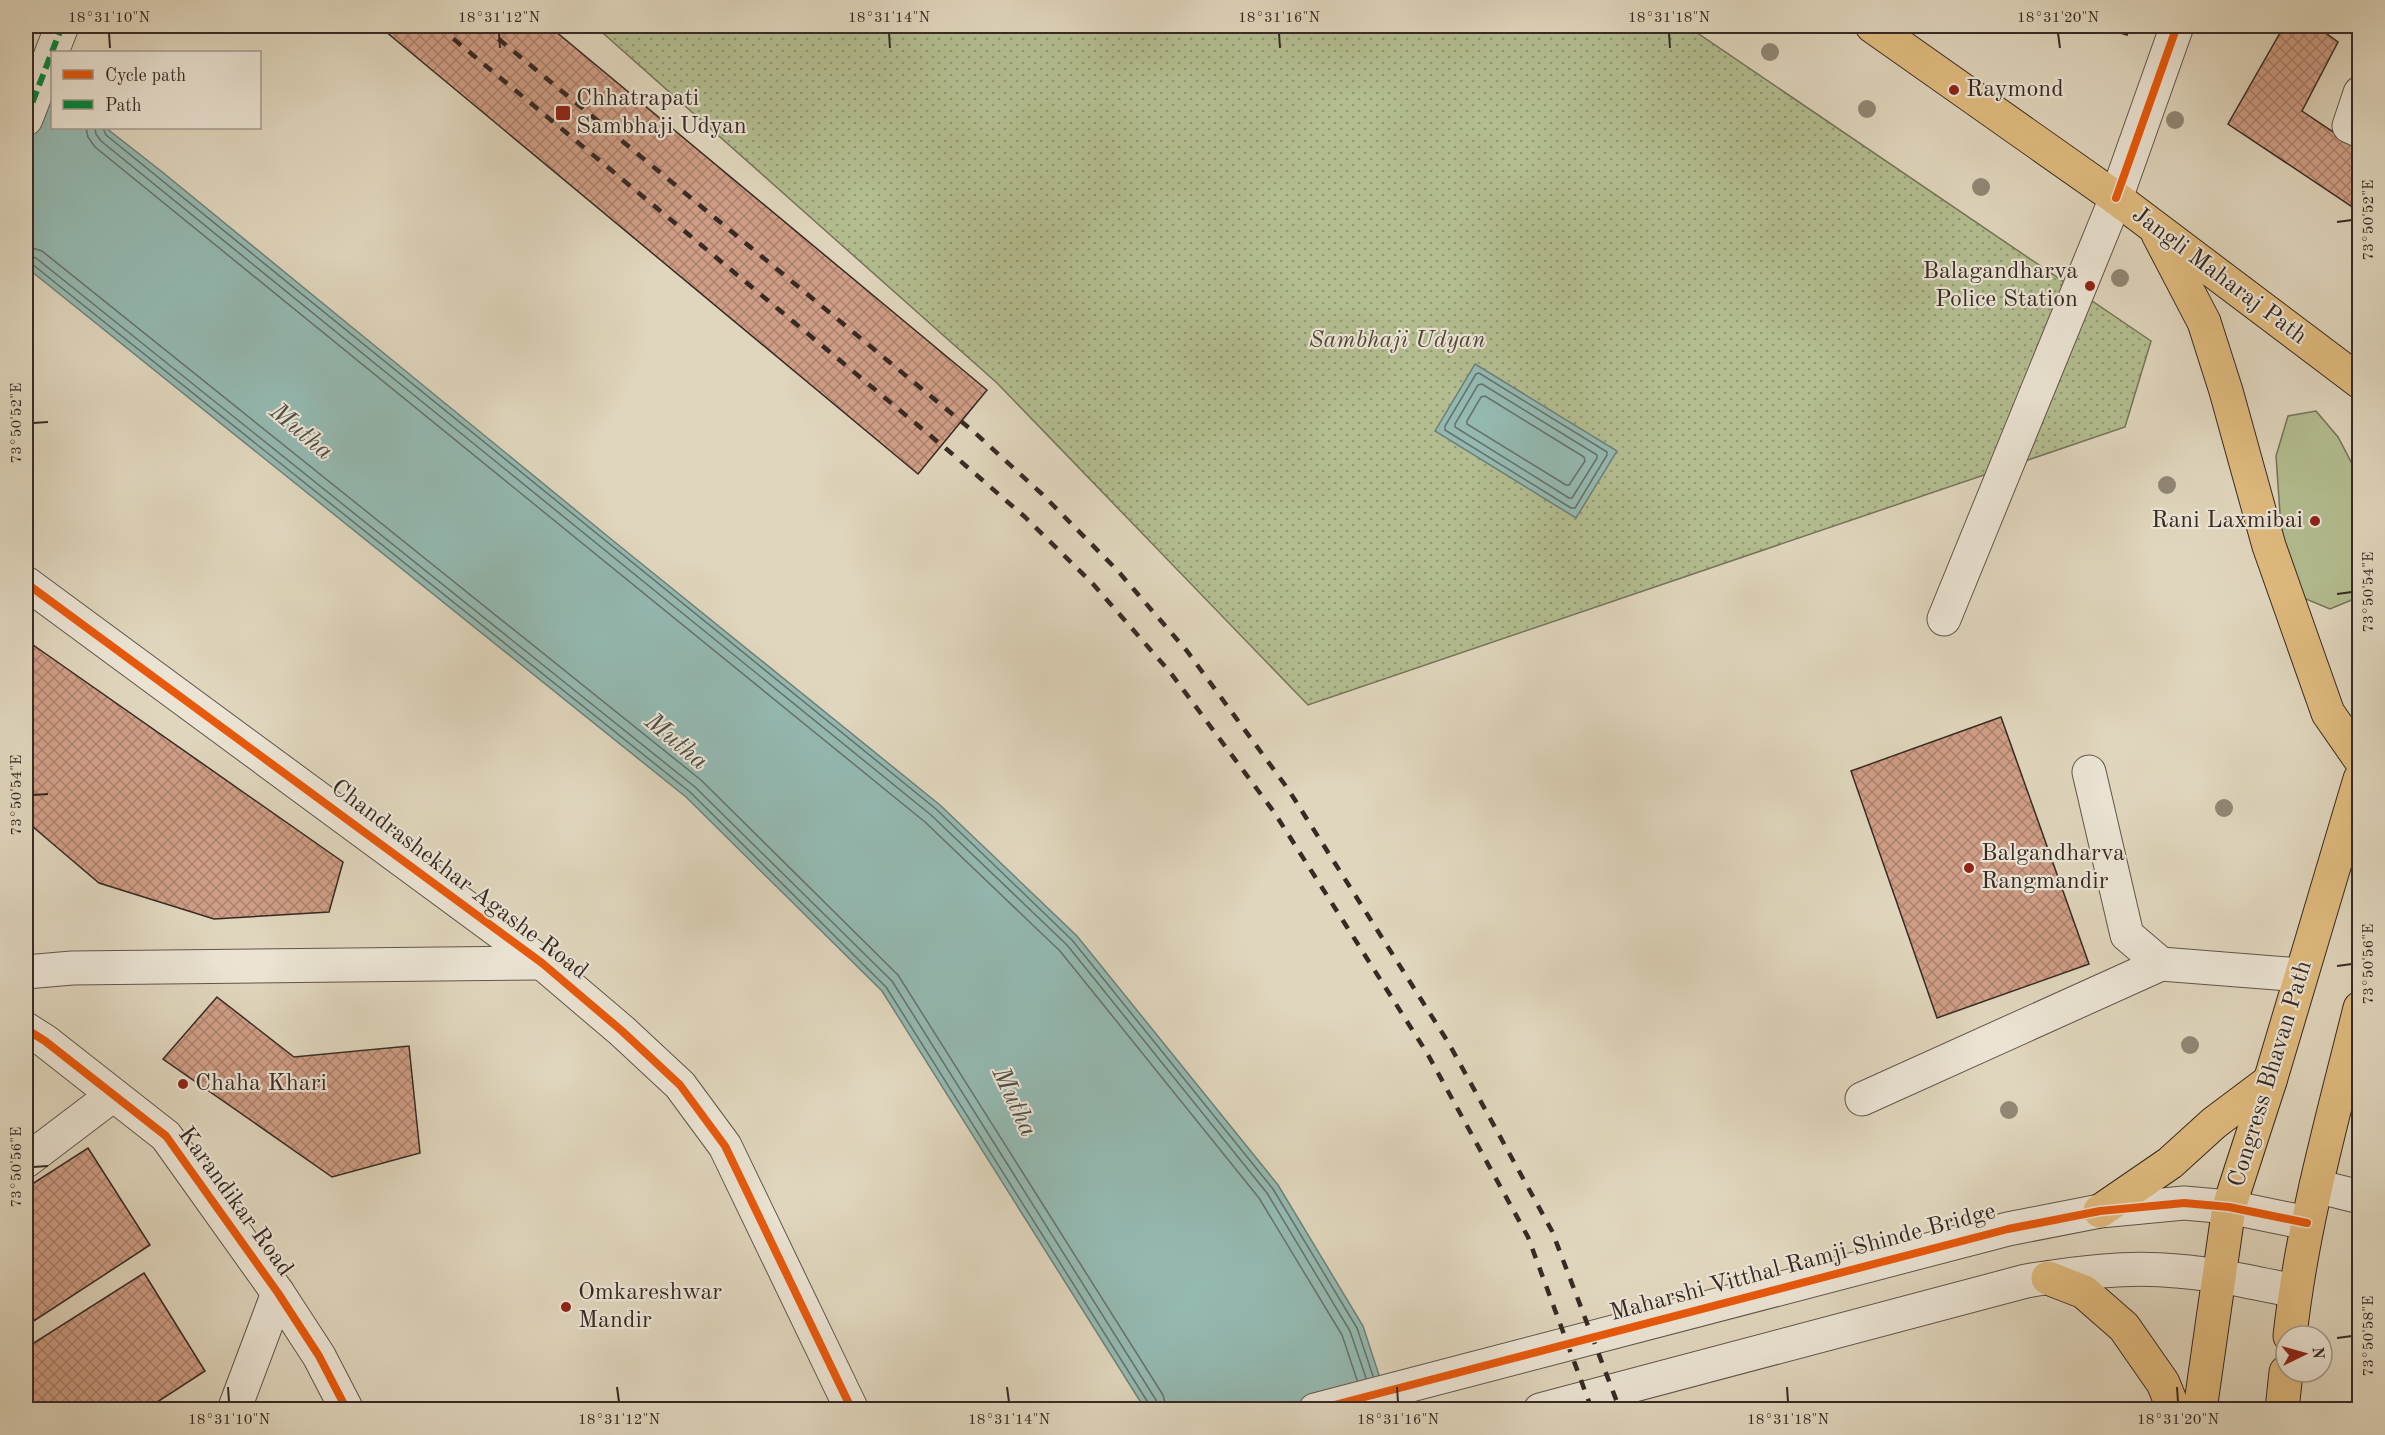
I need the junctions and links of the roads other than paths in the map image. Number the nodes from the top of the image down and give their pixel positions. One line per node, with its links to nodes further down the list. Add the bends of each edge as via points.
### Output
1 (62, 26): 4 (street)
2 (1872, 26): 9 (main road, Jangli Maharaj Path)
3 (2177, 26): 9 (street)
4 (52, 51)
5 (51, 54): 7 (street)
6 (2360, 93): 8 (street, via 2349,126)
7 (26, 119)
8 (2360, 131)
9 (2116, 198): 10 (main road, Jangli Maharaj Path); 13 (street)
10 (2154, 226): 11 (main road, Jangli Maharaj Path); 14 (main road, via 2204,322 2269,546 2328,713)
11 (2360, 382)
12 (26, 583): 17 (street, Chandrashekhar Agashe Road)
13 (1944, 619)
14 (2360, 759)
15 (2089, 772): 18 (street, via 2127,935)
16 (2360, 779): 20 (main road, Congress Bhavan Path)
17 (542, 963): 19 (street, via 72,968); 40 (street, Chandrashekhar Agashe Road, via 680,1084 725,1146)
18 (2161, 964): 20 (street); 25 (street)
19 (26, 972)
20 (2301, 975): 23 (main road, Congress Bhavan Path)
21 (2360, 1008): 27 (main road)
22 (26, 1029): 24 (street, Karandikar Road)
23 (2270, 1081): 29 (main road, Congress Bhavan Path); 30 (main road, via 2214,1123 2170,1163)
24 (113, 1095): 26 (street); 35 (street, Karandikar Road, via 166,1136)
25 (1862, 1099)
26 (26, 1161)
27 (2316, 1186): 28 (street); 31 (main road)
28 (2360, 1197)
29 (2229, 1207): 30 (street, Maharshi Vitthal Ramji Shinde Bridge, via 2184,1203); 31 (street, Maharshi Vitthal Ramji Shinde Bridge); 32 (main road, Congress Bhavan Path)
30 (2100, 1211): 41 (street, Maharshi Vitthal Ramji Shinde Bridge, via 1917,1253)
31 (2307, 1223): 34 (main road)
32 (2218, 1275): 33 (street, via 2174,1270 2098,1270); 34 (street); 44 (main road, Congress Bhavan Path)
33 (2048, 1278): 42 (street); 43 (main road, via 2084,1293 2124,1327 2163,1383)
34 (2295, 1291): 36 (main road)
35 (278, 1293): 38 (street); 39 (street, Karandikar Road, via 319,1356)
36 (2291, 1324)
37 (2285, 1384): 45 (main road)
38 (234, 1410)
39 (346, 1410)
40 (852, 1410)
41 (1315, 1410)
42 (1540, 1410)
43 (2174, 1410)
44 (2200, 1410)
45 (2282, 1410)

